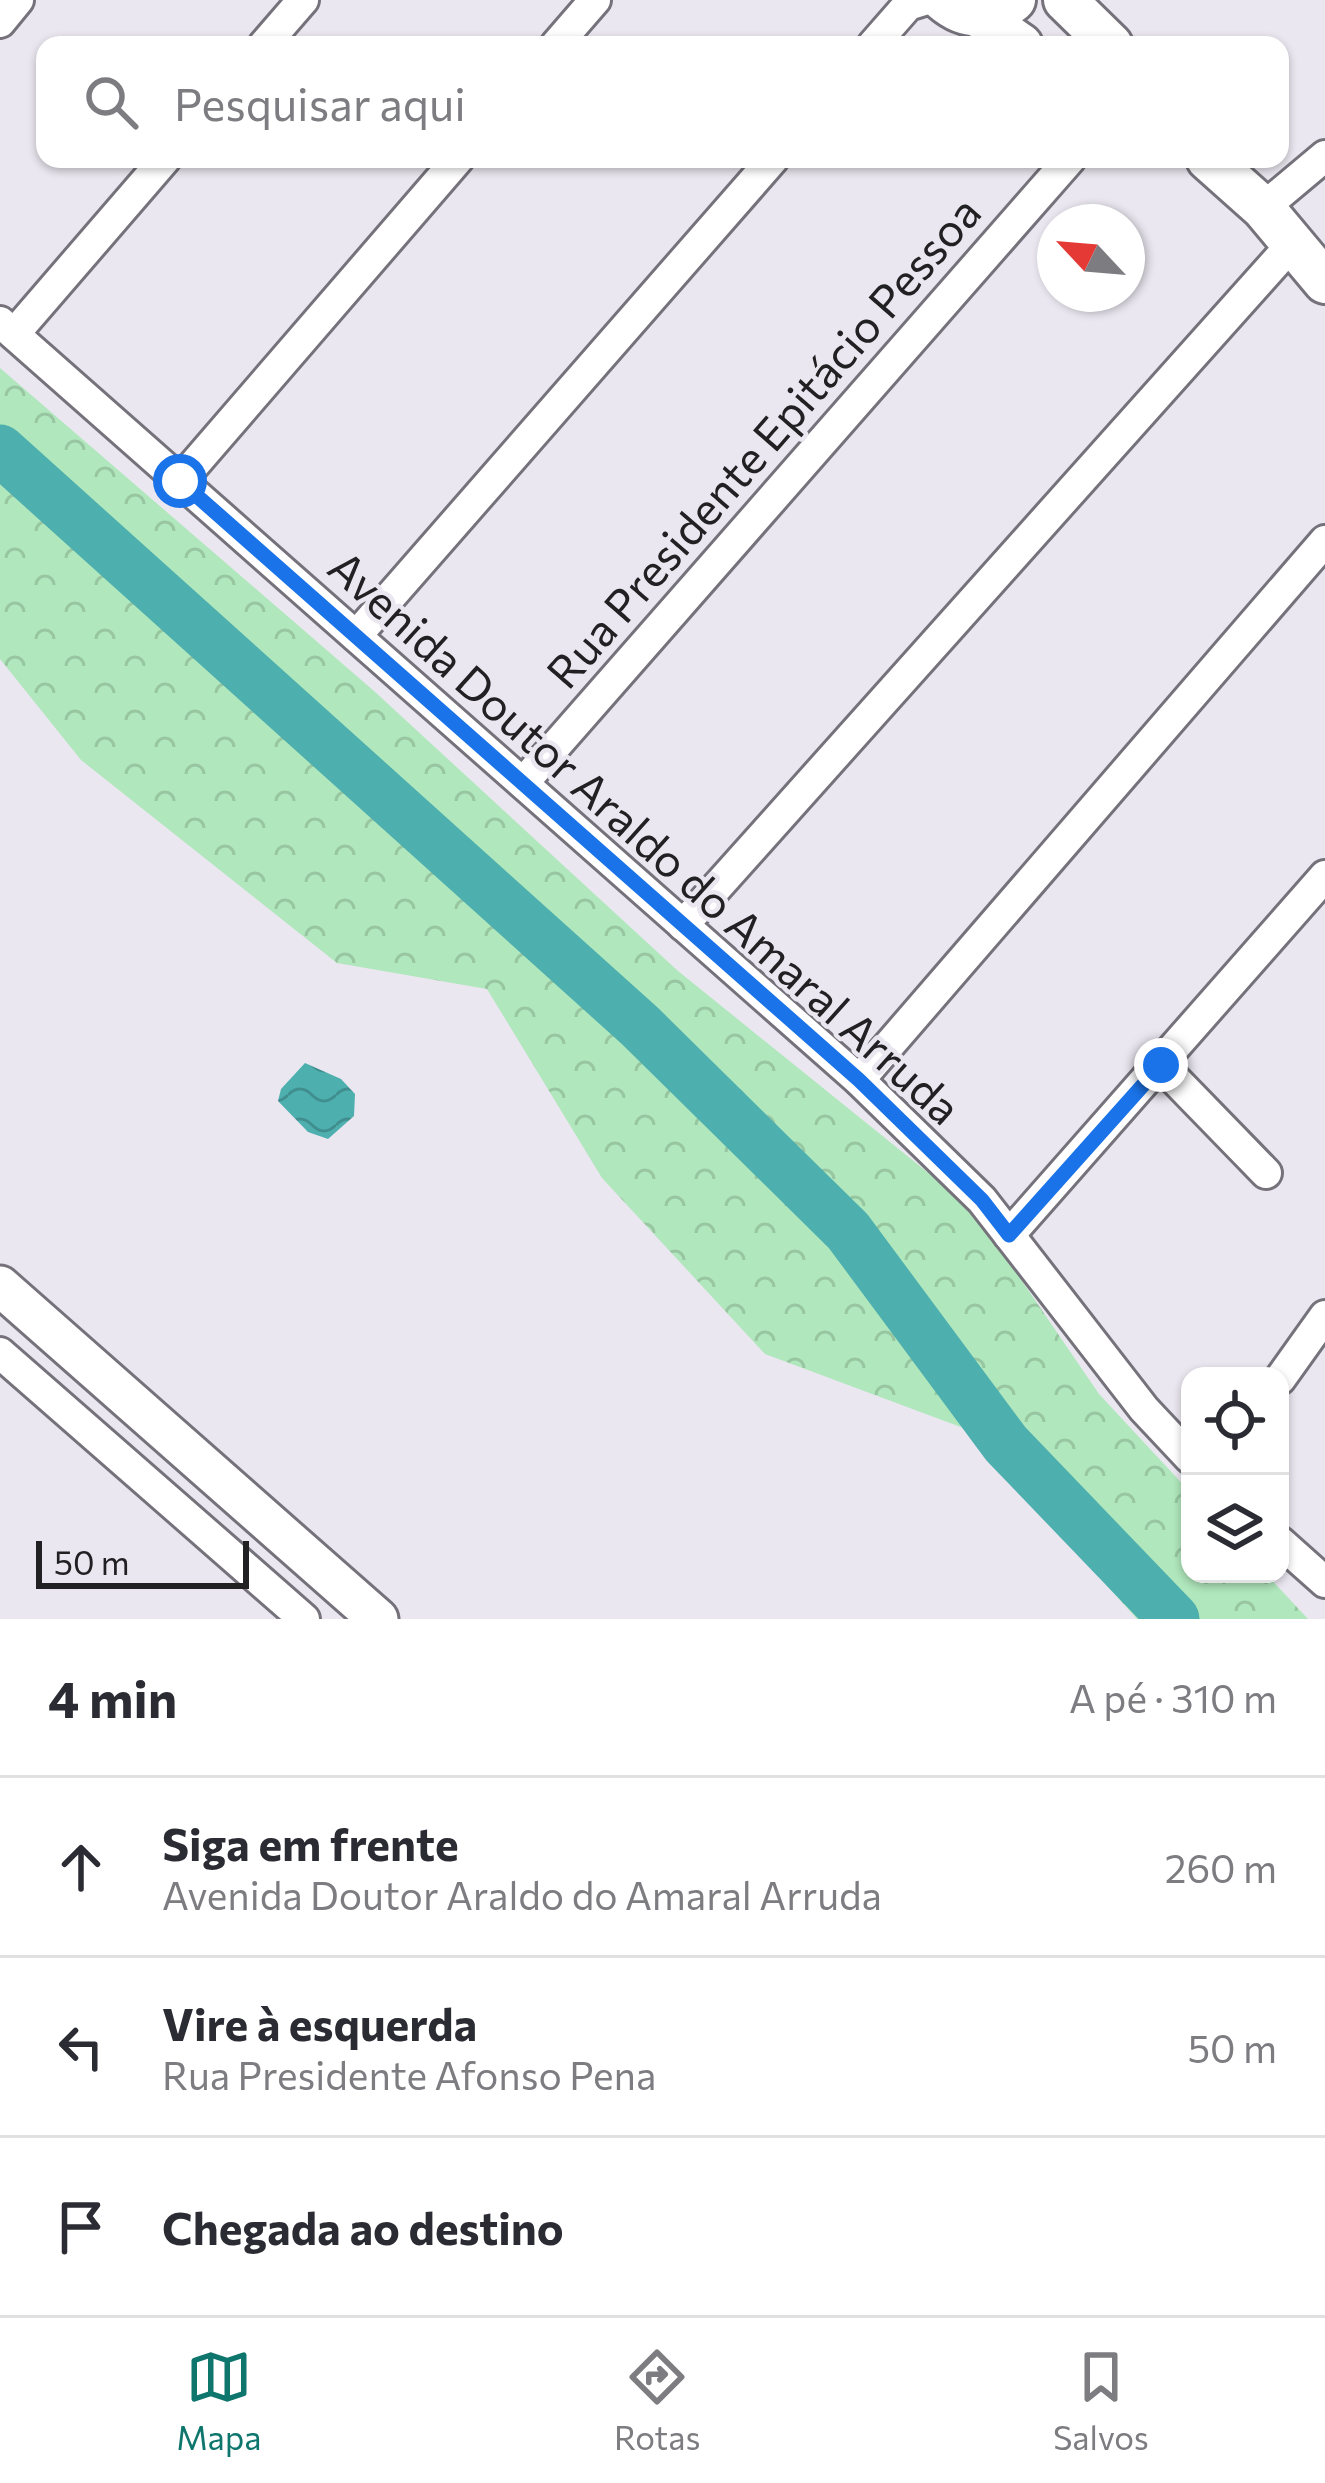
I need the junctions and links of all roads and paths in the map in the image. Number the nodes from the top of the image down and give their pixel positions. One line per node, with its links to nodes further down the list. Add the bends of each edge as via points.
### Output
1 (18, 0): 7 (street)
2 (303, 0): 8 (street)
3 (595, 0): 9 (street)
4 (924, 0): 10 (street, via 908,5)
5 (1065, 0): 12 (main road)
6 (978, 5): 11 (main road)
7 (0, 22)
8 (272, 36)
9 (564, 36)
10 (881, 36)
11 (1011, 36)
12 (1102, 36)
13 (1325, 156): 19 (street)
14 (157, 168): 22 (street)
15 (450, 168): 23 (street)
16 (765, 168): 25 (street)
17 (1062, 168): 26 (street, Rua Presidente Epitácio Pessoa)
18 (1218, 168): 19 (main road)
19 (1263, 208): 20 (main road)
20 (1293, 243): 21 (main road); 29 (street)
21 (1325, 282)
22 (7, 328): 23 (street, Avenida Doutor Araldo do Amaral Arruda)
23 (180, 481): 25 (street, Avenida Doutor Araldo do Amaral Arruda)
24 (1325, 541): 32 (street)
25 (356, 636): 26 (street, Avenida Doutor Araldo do Amaral Arruda)
26 (523, 783): 29 (street, Avenida Doutor Araldo do Amaral Arruda)
27 (1325, 876): 28 (street)
28 (1301, 903): 30 (street); 31 (street)
29 (683, 925): 32 (street, Avenida Doutor Araldo do Amaral Arruda)
30 (1325, 925)
31 (1161, 1065): 33 (street); 34 (street)
32 (859, 1080): 34 (street, Avenida Doutor Araldo do Amaral Arruda)
33 (1266, 1173)
34 (1009, 1235): 39 (street, Avenida Doutor Araldo do Amaral Arruda)
35 (0, 1286): 43 (street)
36 (1325, 1316): 38 (street)
37 (0, 1353): 42 (street)
38 (1289, 1367)
39 (1181, 1448)
40 (1289, 1550): 41 (street)
41 (1325, 1582)
42 (304, 1619)
43 (378, 1619)

